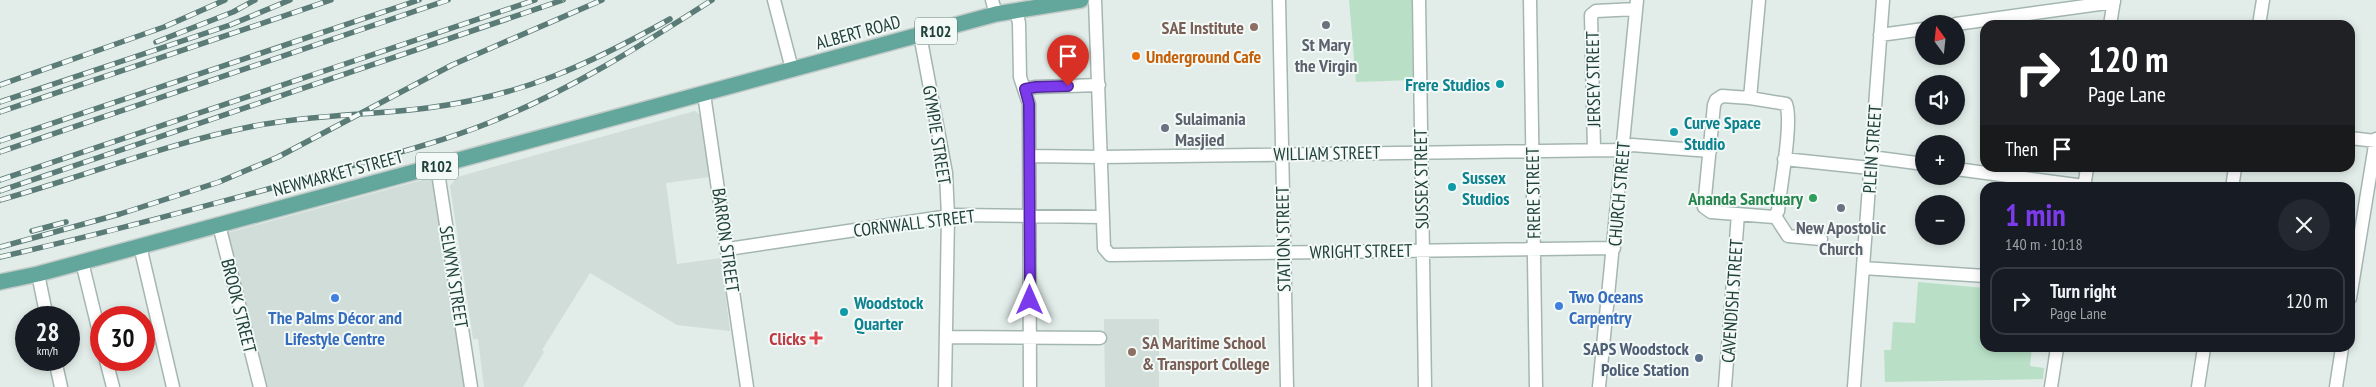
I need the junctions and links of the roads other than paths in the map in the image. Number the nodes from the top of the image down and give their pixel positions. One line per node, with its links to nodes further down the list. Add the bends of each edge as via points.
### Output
1 (774, 0): 22 (street)
2 (1081, 0): 13 (main road, ALBERT ROAD / R102)
3 (1095, 0): 23 (street)
4 (1279, 0): 34 (street, STATION STREET)
5 (1419, 0): 33 (street, SUSSEX STREET)
6 (1530, 0): 31 (street, FRERE STREET)
7 (1760, 0): 26 (street)
8 (1883, 0): 21 (street, PLEIN STREET)
9 (2264, 0): 16 (street)
10 (2114, 1): 14 (street); 15 (street)
11 (1637, 5): 29 (street, CHURCH STREET); 30 (street, JERSEY STREET, via 1596,11 1591,15)
12 (994, 7): 13 (main road, ALBERT ROAD / R102); 20 (main road, ALBERT ROAD / R102)
13 (1016, 10): 24 (street, via 1020,77)
14 (1983, 20)
15 (2111, 20)
16 (2260, 20)
17 (1980, 21): 18 (street)
18 (1965, 23)
19 (1915, 30): 21 (street)
20 (920, 35): 22 (main road, ALBERT ROAD / R102); 44 (street, GYMPIE STREET, via 943,151)
21 (1880, 35): 38 (street, PLEIN STREET)
22 (792, 69): 25 (main road, NEWMARKET STREET / R102)
23 (1099, 84): 24 (street); 36 (street)
24 (1025, 89): 35 (street, via 1029,104)
25 (704, 94): 40 (main road, NEWMARKET STREET / R102); 52 (street, BARRON STREET)
26 (1750, 98): 32 (street, via 1722,96 1716,100); 37 (street, via 1786,104 1789,112)
27 (2355, 138): 28 (street)
28 (2376, 140): 58 (street)
29 (1623, 147): 30 (street, WILLIAM STREET); 32 (street, WILLIAM STREET); 51 (street, CHURCH STREET)
30 (1594, 150): 31 (street, WILLIAM STREET)
31 (1533, 151): 33 (street, WILLIAM STREET); 53 (street, FRERE STREET)
32 (1710, 151): 43 (street, via 1704,207 1711,212)
33 (1421, 152): 34 (street, WILLIAM STREET); 54 (street, SUSSEX STREET)
34 (1281, 153): 36 (street, WILLIAM STREET); 55 (street, STATION STREET)
35 (1030, 156): 36 (street, WILLIAM STREET); 45 (street)
36 (1101, 157): 47 (street)
37 (1784, 158): 38 (street); 46 (street)
38 (1871, 162): 39 (street); 57 (street, PLEIN STREET)
39 (1915, 164)
40 (437, 166): 48 (main road, NEWMARKET STREET / R102); 77 (street, SELWYN STREET)
41 (1965, 170): 42 (street)
42 (2048, 182)
43 (1738, 214): 46 (street); 85 (street, CAVENDISH STREET)
44 (948, 216): 45 (street, CORNWALL STREET); 52 (street, CORNWALL STREET); 65 (street, GYMPIE STREET)
45 (1030, 216): 47 (street, CORNWALL STREET); 67 (street)
46 (1775, 216): 49 (street, via 1788,236)
47 (1103, 217): 55 (street, WRIGHT STREET, via 1104,248 1108,254)
48 (219, 225): 50 (main road, NEWMARKET STREET / R102); 76 (street, BROOK STREET)
49 (1821, 239)
50 (140, 246): 56 (main road, NEWMARKET STREET / R102); 75 (street)
51 (1614, 248): 53 (street, WRIGHT STREET); 84 (street, CHURCH STREET)
52 (728, 249): 78 (street, BARRON STREET)
53 (1534, 250): 54 (street, WRIGHT STREET); 83 (street, FRERE STREET)
54 (1422, 251): 55 (street, WRIGHT STREET); 82 (street, SUSSEX STREET)
55 (1283, 253): 81 (street, STATION STREET)
56 (82, 262): 59 (main road, NEWMARKET STREET / R102); 64 (street)
57 (1863, 268): 60 (street); 86 (street, PLEIN STREET)
58 (2355, 268)
59 (38, 274): 61 (main road, NEWMARKET STREET / R102); 62 (main road, NEWMARKET STREET / R102); 63 (street)
60 (1980, 276)
61 (0, 282)
62 (0, 291)
63 (45, 306)
64 (93, 306)
65 (946, 337): 67 (street); 79 (street, GYMPIE STREET)
66 (1100, 338): 67 (street)
67 (1030, 339): 80 (street)
68 (2056, 352): 87 (street)
69 (2203, 352): 88 (street)
70 (2341, 352): 89 (street)
71 (57, 371): 73 (street)
72 (109, 371): 74 (street)
73 (60, 387)
74 (113, 387)
75 (173, 387)
76 (260, 387)
77 (472, 387)
78 (747, 387)
79 (945, 387)
80 (1030, 387)
81 (1287, 387)
82 (1425, 387)
83 (1536, 387)
84 (1599, 387)
85 (1725, 387)
86 (1854, 387)
87 (2051, 387)
88 (2198, 387)
89 (2336, 387)

